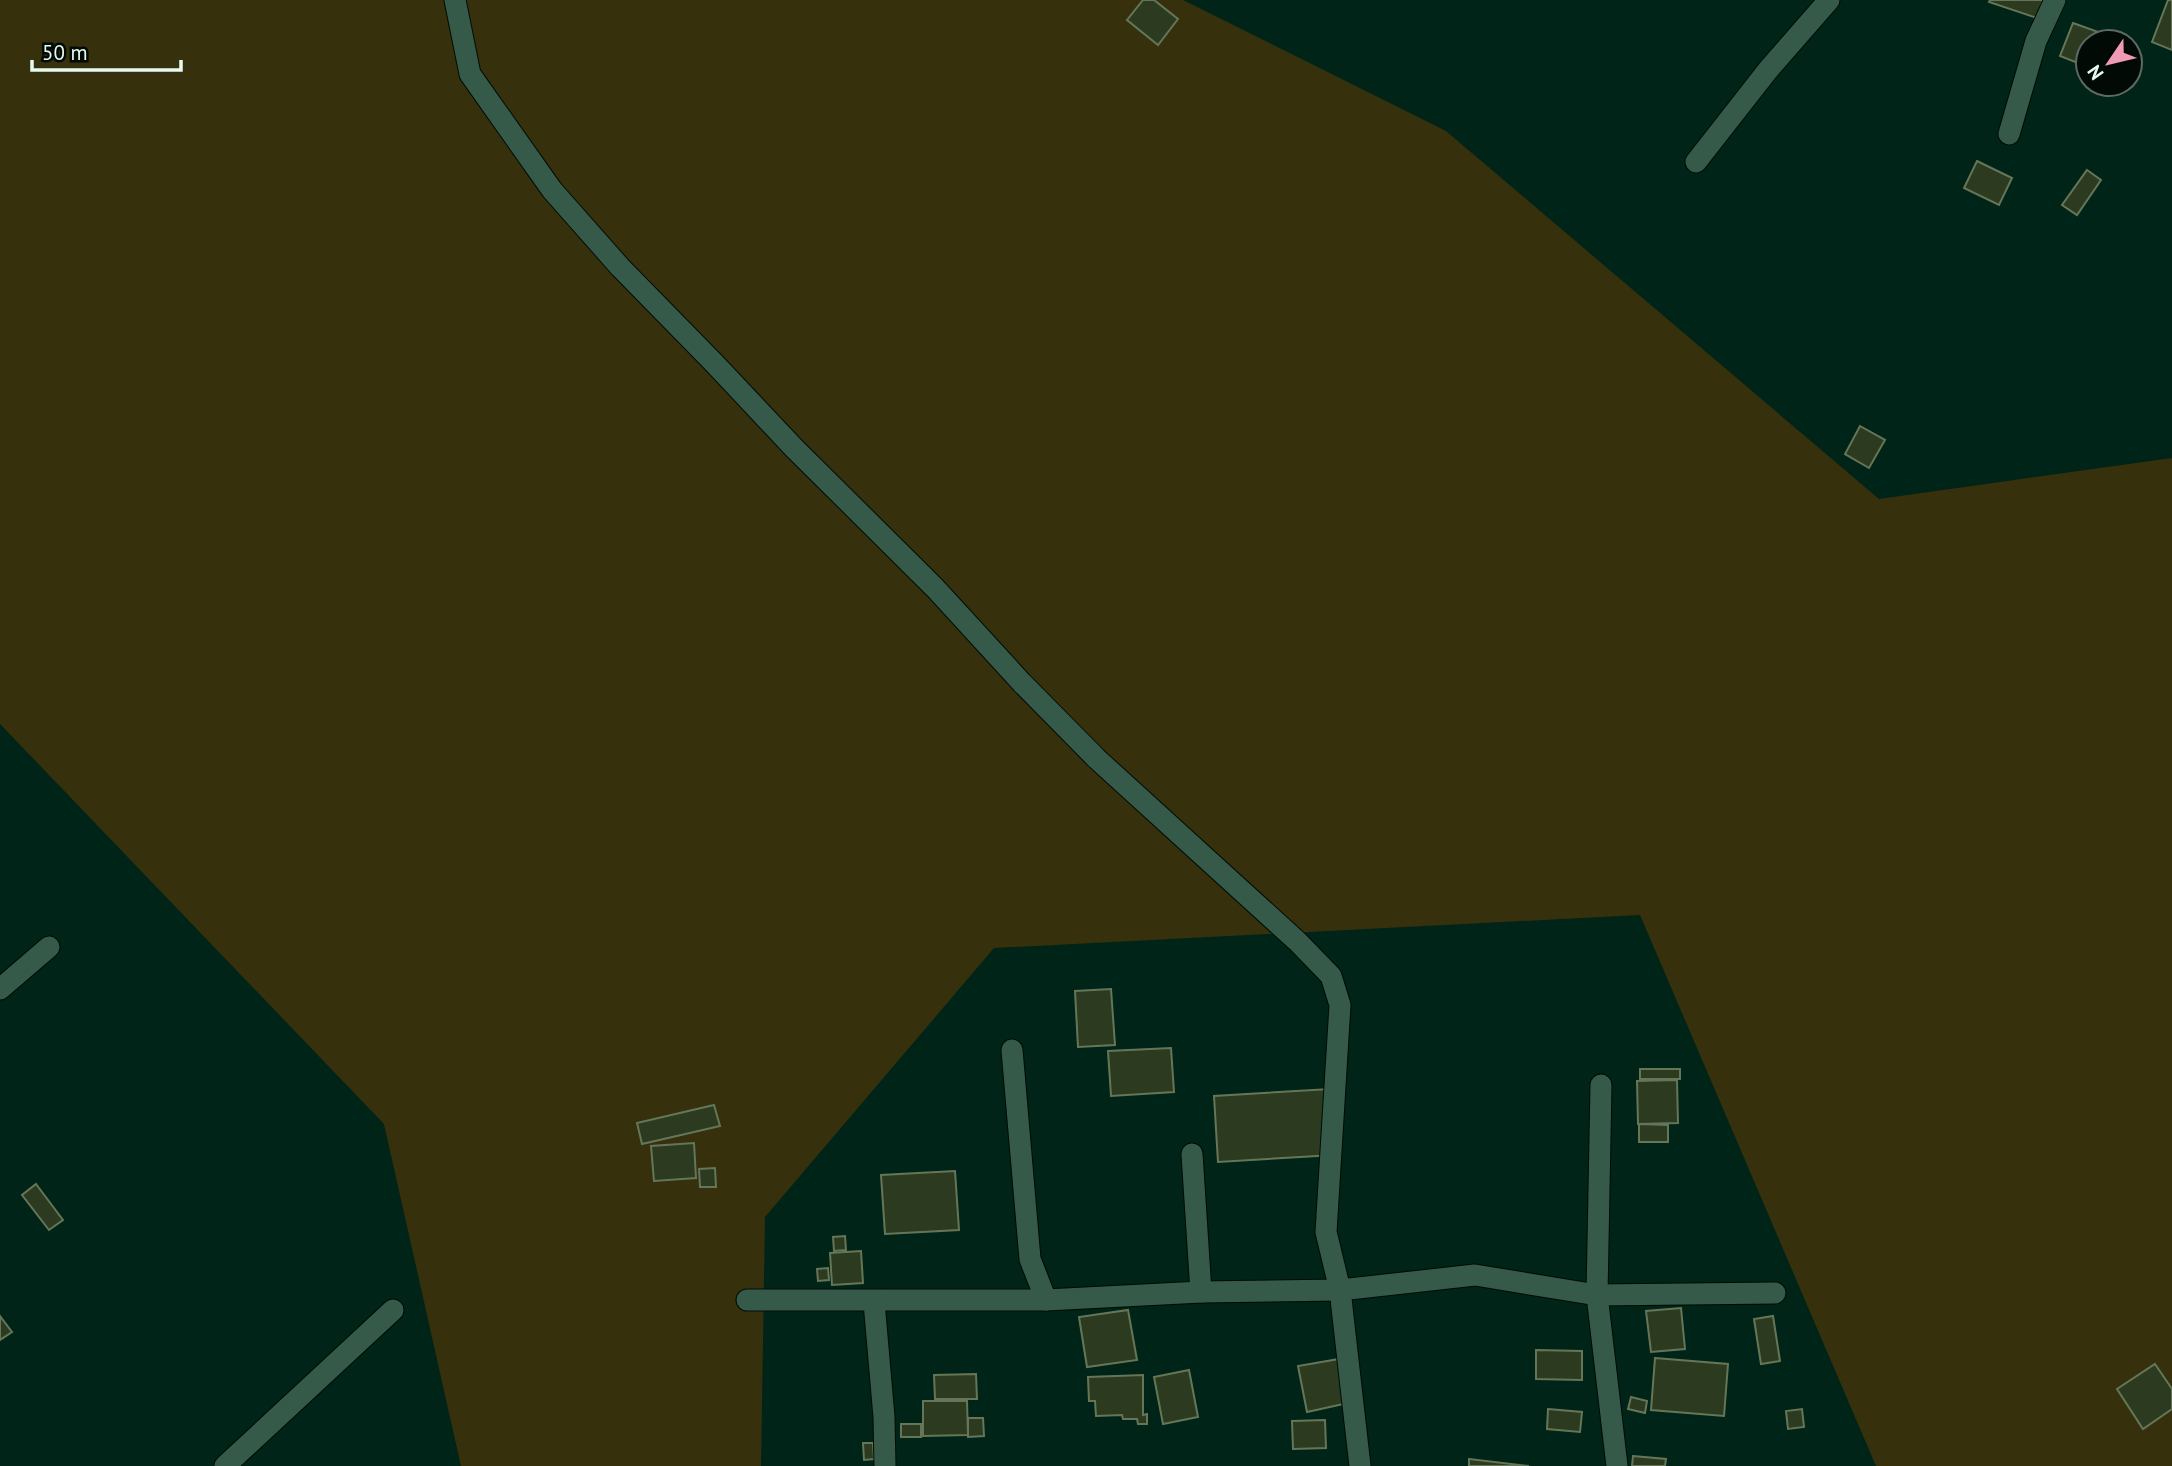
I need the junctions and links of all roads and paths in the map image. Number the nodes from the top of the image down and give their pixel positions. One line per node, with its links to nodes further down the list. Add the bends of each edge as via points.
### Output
1 (455, 0): 11 (street, via 470,74 552,190 620,268 1097,759 1331,976 1340,1005 1326,1232)
2 (1829, 0): 5 (street)
3 (2055, 0): 4 (street, via 2035,41)
4 (2009, 134)
5 (1696, 162)
6 (49, 947): 7 (street)
7 (0, 989)
8 (1012, 1050): 16 (street, via 1030,1259)
9 (1601, 1085): 14 (street)
10 (1192, 1154): 12 (street)
11 (1340, 1290): 12 (street); 14 (street, via 1475,1275); 21 (street)
12 (1201, 1292): 16 (street)
13 (1775, 1293): 14 (street)
14 (1597, 1295): 22 (street)
15 (747, 1300): 17 (street)
16 (1046, 1300): 17 (street)
17 (874, 1302): 20 (street)
18 (393, 1310): 19 (street)
19 (225, 1466)
20 (885, 1466)
21 (1360, 1466)
22 (1618, 1466)

